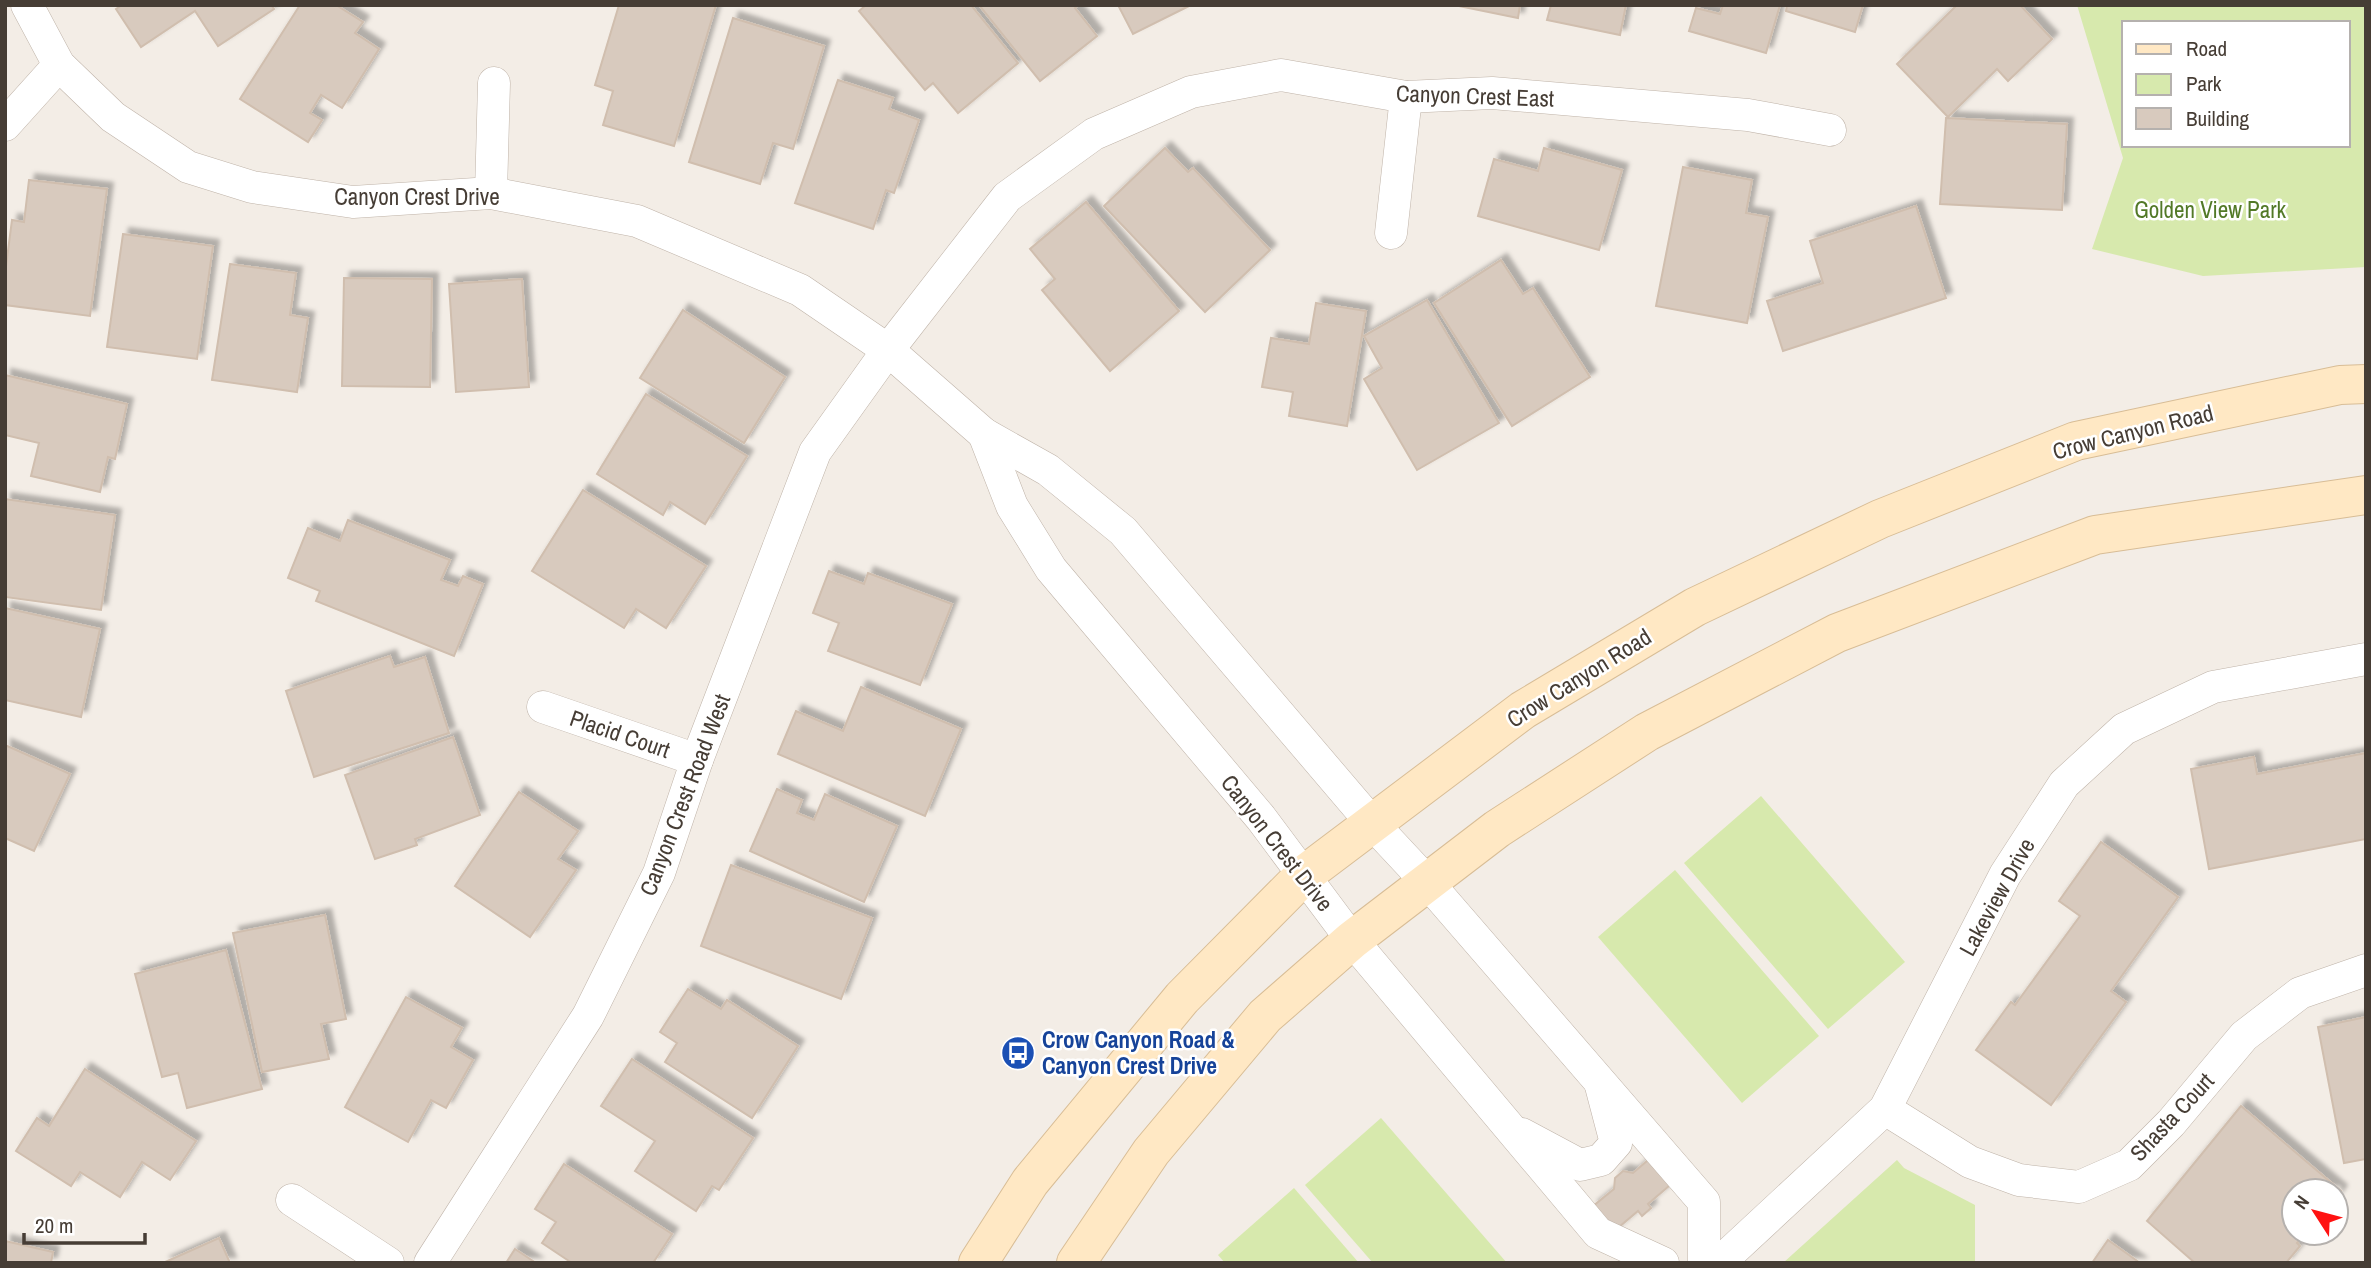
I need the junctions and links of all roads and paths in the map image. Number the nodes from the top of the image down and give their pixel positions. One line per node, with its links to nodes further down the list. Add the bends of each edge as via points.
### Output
1 (27, 5): 2 (street, Canyon Crest Drive)
2 (59, 65): 5 (street); 7 (street, Canyon Crest Drive, via 113,117 188,167 252,187 354,202)
3 (494, 83): 7 (street)
4 (1406, 97): 6 (street, Canyon Crest East, via 1519,96 1748,115); 8 (street); 9 (street, Canyon Crest East, via 1281,75 1191,92 1094,134 1007,197)
5 (5, 125)
6 (1830, 130)
7 (491, 193): 9 (street, Canyon Crest Drive, via 637,221 800,289)
8 (1391, 233)
9 (888, 350): 11 (street, Canyon Crest Drive); 15 (street, Canyon Crest Road West, via 815,452)
10 (2366, 384): 16 (main road, Crow Canyon Road, via 2340,385 2076,441 1880,519 1695,607 1523,710)
11 (985, 434): 16 (street, Canyon Crest Drive, via 1048,470 1124,531); 17 (street, Canyon Crest Drive, via 1012,506 1051,569)
12 (2366, 495): 18 (main road, via 2095,535 1837,634 1647,732 1497,829)
13 (2366, 659): 22 (street, Lakeview Drive, via 2213,687 2124,729 2064,784 2005,875)
14 (543, 707): 15 (street, Placid Court)
15 (697, 760): 26 (street, Canyon Crest Road West, via 659,873 588,1016)
16 (1371, 822): 17 (main road, Crow Canyon Road); 18 (street, Canyon Crest Drive)
17 (1304, 875): 19 (street, Canyon Crest Drive); 27 (main road, Crow Canyon Road, via 1182,998 1030,1182)
18 (1428, 883): 19 (main road); 21 (street, Canyon Crest Drive)
19 (1352, 940): 23 (street, Canyon Crest Drive); 28 (main road, via 1265,1016 1151,1152)
20 (2366, 970): 22 (street, Shasta Court, via 2300,993 2244,1036 2129,1165 2079,1187 2019,1180 1970,1162)
21 (1600, 1080): 23 (street, via 1616,1143 1601,1160 1580,1165); 30 (street, Canyon Crest Drive, via 1704,1202)
22 (1885, 1109): 31 (street, Lakeview Drive)
23 (1508, 1127): 29 (street, Canyon Crest Drive, via 1598,1233)
24 (292, 1200): 25 (street)
25 (388, 1263)
26 (430, 1263)
27 (978, 1263)
28 (1076, 1263)
29 (1662, 1263)
30 (1704, 1263)
31 (1719, 1263)

